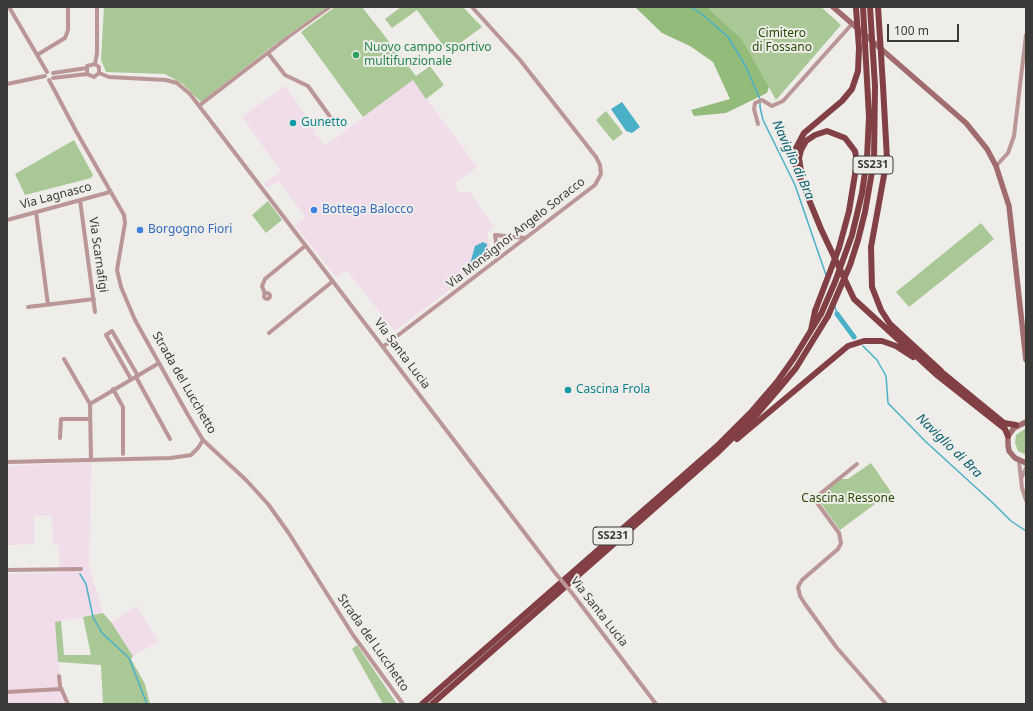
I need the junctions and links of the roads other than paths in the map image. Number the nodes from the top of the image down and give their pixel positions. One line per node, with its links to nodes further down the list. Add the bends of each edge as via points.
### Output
1 (9, 7): 15 (street)
2 (68, 7): 15 (street, via 68,30 65,38)
3 (97, 7): 16 (street, via 98,53)
4 (330, 7): 13 (street)
5 (472, 7): 32 (street, Via Monsignor Angelo Soracco, via 520,60 596,157 601,170 595,185)
6 (833, 7): 11 (main road)
7 (856, 7): 27 (highway, bridge, via 858,71 852,89 842,101 804,133 794,152 796,168)
8 (863, 7): 41 (highway, SS231, bridge, via 868,117 867,158 862,193 852,235 835,282)
9 (870, 7): 60 (highway, SS231, bridge, via 875,86 874,160 865,212 850,265 828,316 796,368 758,413)
10 (878, 7): 47 (highway, bridge, via 887,159 871,247 872,287 890,324)
11 (852, 24): 25 (street, via 783,101 772,106 762,100 755,103); 26 (main road, via 966,123)
12 (1026, 35): 26 (street, via 1014,136 1008,153)
13 (287, 38): 14 (street)
14 (268, 53): 23 (street); 24 (street, via 285,74 308,86)
15 (37, 55): 19 (street)
16 (95, 64): 17 (street, via 90,64); 18 (street, via 99,67)
17 (87, 68): 20 (street); 21 (street)
18 (100, 73): 20 (street, via 94,77); 23 (street, Via Santa Lucia, via 109,77 172,81 182,86)
19 (46, 74): 21 (street); 21 (street); 22 (street)
20 (87, 74): 21 (street)
21 (52, 77): 28 (street, Strada del Lucchetto, via 76,132)
22 (7, 84)
23 (200, 105): 33 (street, Via Santa Lucia)
24 (331, 118)
25 (758, 124)
26 (996, 166): 45 (main road, via 1009,206)
27 (803, 184): 41 (highway, bridge, via 799,158 806,141 828,131 841,136 852,145 857,162 849,211); 47 (highway, via 850,292 860,305)
28 (110, 192): 29 (street, Via Lagnasco); 46 (street, Strada del Lucchetto, via 126,223 117,270 121,287 135,320)
29 (80, 200): 30 (street, Via Lagnasco); 37 (street, Via Scarnafigi)
30 (36, 212): 31 (street, Via Lagnasco); 38 (street)
31 (7, 220)
32 (525, 238): 34 (street, Via Monsignor Angelo Soracco); 34 (street, via 495,235)
33 (306, 246): 35 (street, Via Santa Lucia); 36 (street, via 265,279 262,286)
34 (498, 258): 43 (street, Via Monsignor Angelo Soracco)
35 (333, 281): 42 (street); 43 (street, Via Santa Lucia)
36 (265, 294)
37 (94, 299): 38 (street); 40 (street, Via Scarnafigi)
38 (48, 305): 39 (street)
39 (28, 308)
40 (95, 312)
41 (818, 312): 76 (highway, SS231, via 811,332 777,382 717,446)
42 (269, 333)
43 (384, 346): 78 (street, Via Santa Lucia, bridge)
44 (64, 360): 51 (street)
45 (1026, 360)
46 (160, 363): 48 (street); 58 (street, Strada del Lucchetto)
47 (939, 373): 54 (highway, via 1004,423); 55 (highway, via 1000,425); 60 (highway, via 896,346 882,341 855,343 829,361 752,427)
48 (137, 377): 49 (street); 49 (street, via 112,331 106,335); 57 (street)
49 (131, 379): 50 (street)
50 (113, 389): 51 (street); 59 (street, via 123,407)
51 (90, 404): 52 (street)
52 (90, 419): 56 (street, via 61,419); 61 (street)
53 (1026, 421): 54 (main road)
54 (1016, 425): 55 (main road)
55 (1008, 436): 62 (main road, via 1009,451)
56 (60, 438)
57 (170, 439)
58 (203, 440): 61 (street, via 195,452 185,457); 75 (street, Strada del Lucchetto, via 268,504 352,635)
59 (123, 454)
60 (716, 454): 77 (highway, SS231)
61 (91, 460): 63 (street)
62 (1019, 461): 64 (main road); 67 (street)
63 (7, 462)
64 (1026, 463)
65 (856, 464): 79 (street, via 815,498 839,533 842,543 802,580 798,588 805,604 837,648)
66 (1026, 468): 67 (street)
67 (1021, 479): 68 (street)
68 (1026, 500)
69 (80, 569): 70 (street)
70 (7, 570)
71 (59, 676): 72 (street)
72 (61, 689): 73 (street); 74 (street)
73 (7, 692)
74 (68, 704)
75 (403, 704)
76 (422, 704)
77 (432, 704)
78 (656, 704)
79 (886, 704)

